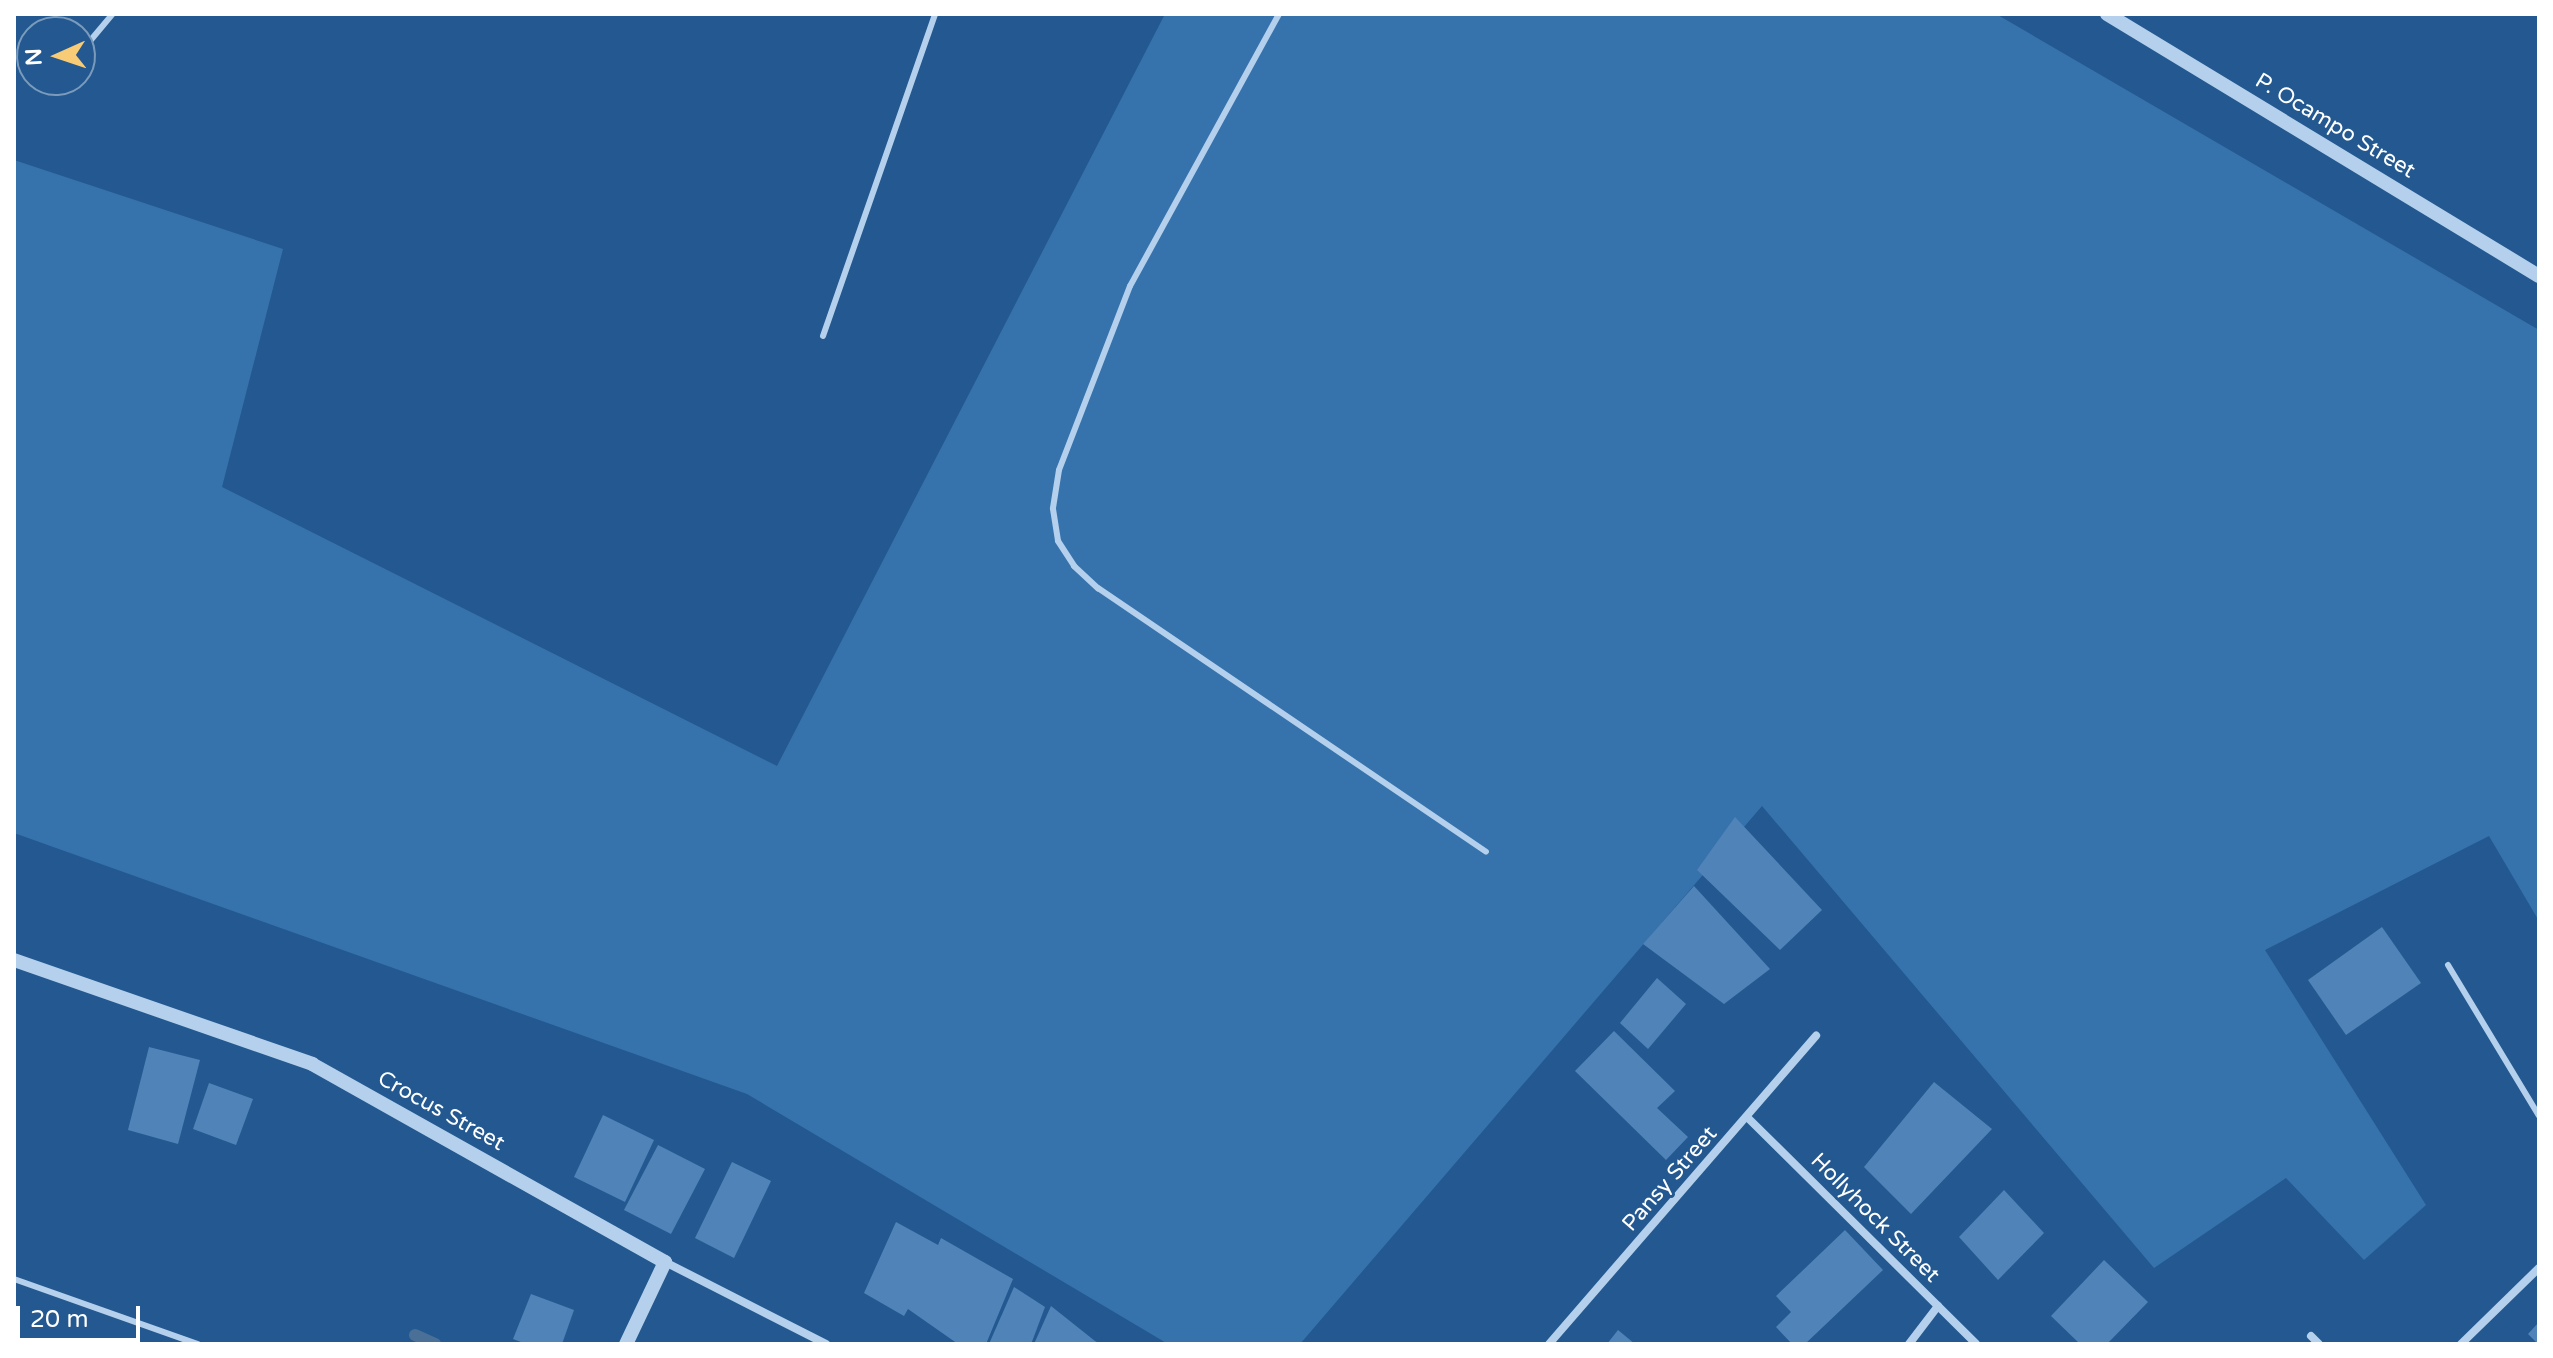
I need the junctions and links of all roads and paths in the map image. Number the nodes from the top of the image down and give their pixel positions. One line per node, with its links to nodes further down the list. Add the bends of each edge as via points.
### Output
1 (113, 14): 5 (lane)
2 (935, 14): 7 (lane)
3 (1279, 14): 8 (lane, via 1130,286 1059,470 1053,509 1058,541 1074,566 1098,588)
4 (2107, 14): 6 (street, P. Ocampo Street)
5 (96, 34)
6 (2539, 276)
7 (823, 336)
8 (1486, 852)
9 (14, 960): 14 (street, Crocus Street, via 312,1064)
10 (2448, 965): 12 (lane)
11 (1816, 1036): 13 (street, Pansy Street)
12 (2539, 1116)
13 (1748, 1118): 17 (street, Hollyhock Street); 22 (street, Pansy Street)
14 (665, 1262): 20 (street); 21 (street, Crocus Street)
15 (2539, 1268): 26 (street)
16 (14, 1279): 19 (lane)
17 (1938, 1306): 23 (street); 24 (street, Hollyhock Street)
18 (2311, 1336): 25 (street)
19 (198, 1344)
20 (626, 1344)
21 (826, 1344)
22 (1549, 1344)
23 (1909, 1344)
24 (1976, 1344)
25 (2319, 1344)
26 (2461, 1344)

